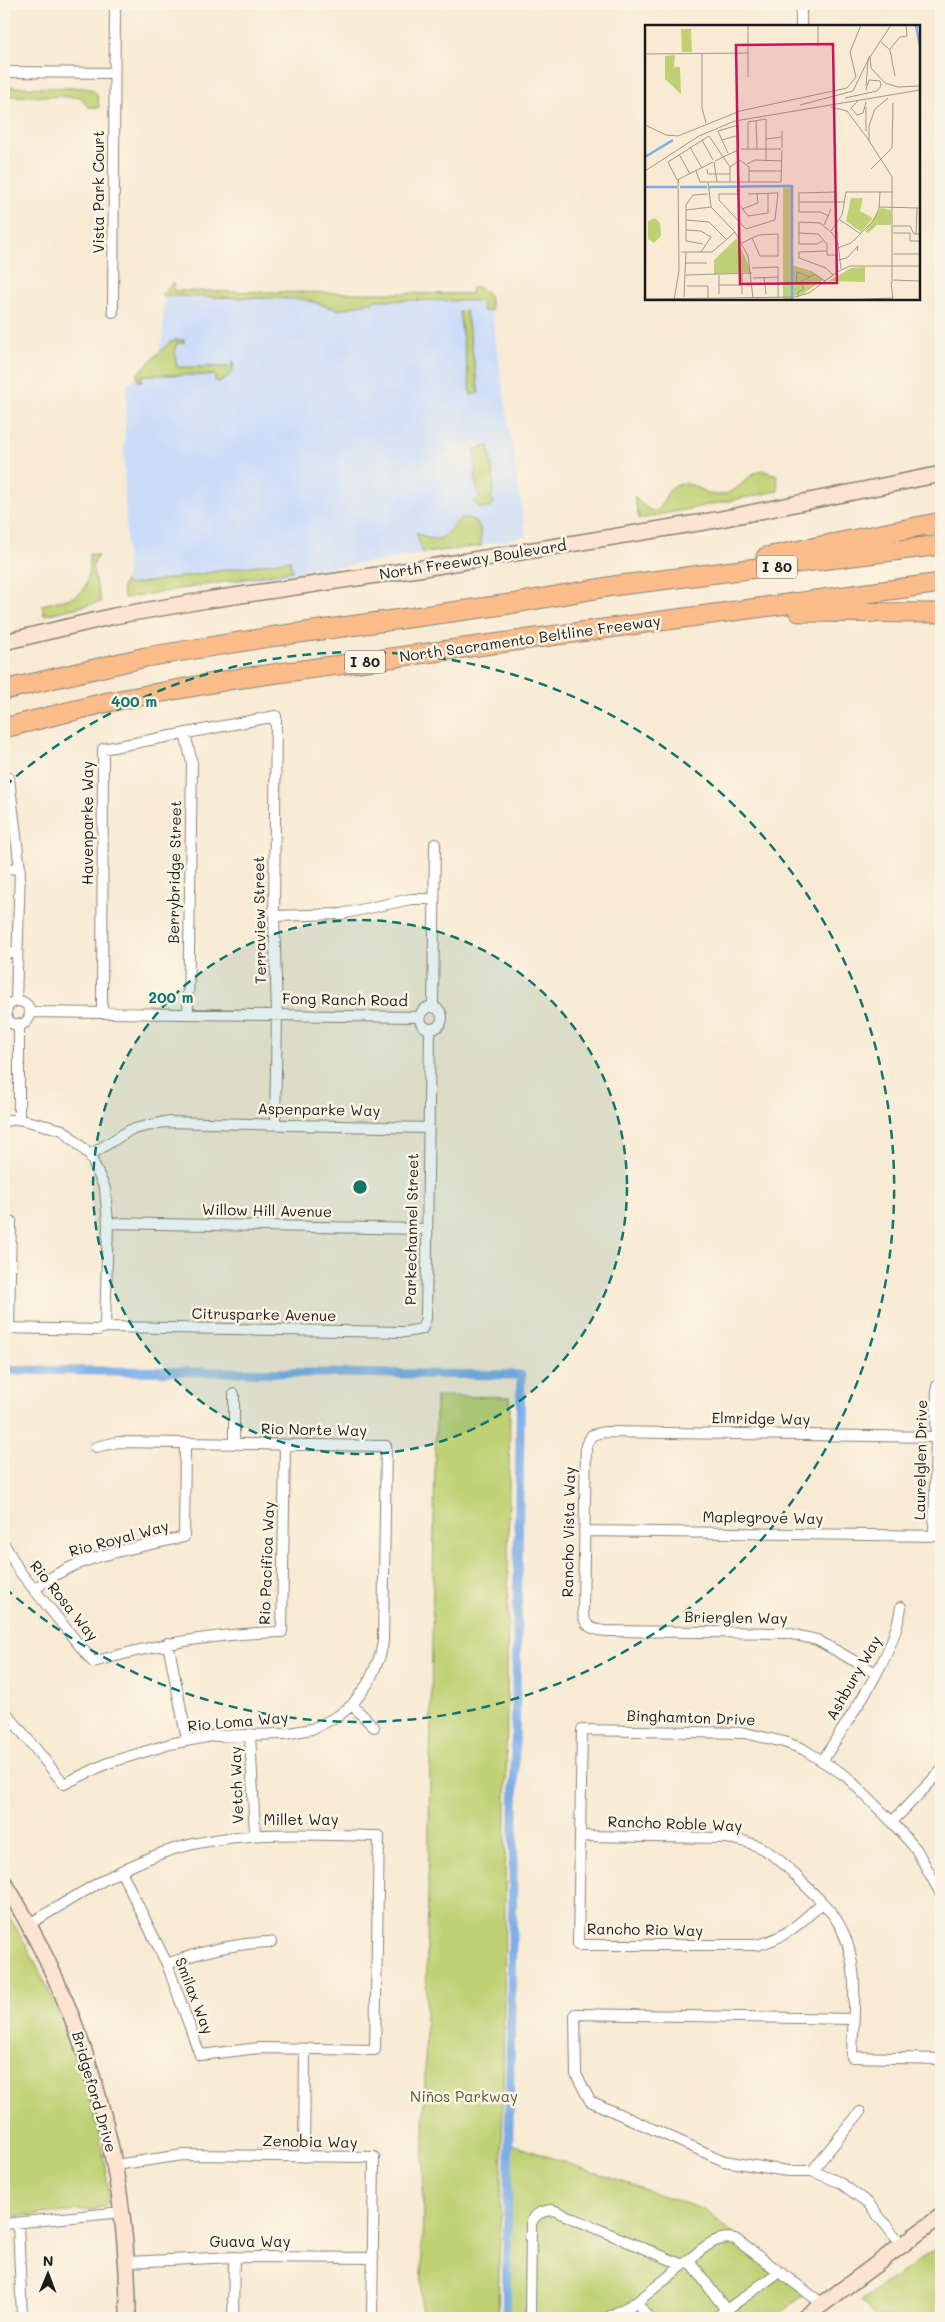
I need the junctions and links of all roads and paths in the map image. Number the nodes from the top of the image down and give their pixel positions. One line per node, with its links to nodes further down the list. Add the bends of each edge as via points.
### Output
1 (115, 4): 5 (street, Vista Park Court)
2 (801, 4): 3 (street)
3 (801, 25)
4 (4, 72): 5 (street)
5 (114, 73): 6 (street, Vista Park Court)
6 (113, 312)
7 (941, 474): 14 (street, North Freeway Boulevard, via 716,520 114,616)
8 (941, 522): 11 (highway)
9 (941, 545): 11 (highway, I 80)
10 (941, 583): 12 (highway, North Sacramento Beltline Freeway / I 80)
11 (613, 586): 15 (highway, I 80, via 146,657)
12 (730, 612): 13 (highway); 17 (highway, North Sacramento Beltline Freeway / I 80, via 235,679 108,702)
13 (941, 613)
14 (4, 642)
15 (4, 690)
16 (276, 716): 18 (street, Havenparke Way); 24 (street, Terraview Street)
17 (4, 728)
18 (185, 733): 31 (street, Havenparke Way, via 103,749); 32 (street, Berrybridge Street, via 192,763)
19 (6, 778): 22 (street)
20 (435, 844): 23 (street)
21 (4, 868): 22 (street)
22 (20, 869): 25 (street)
23 (434, 899): 24 (street, via 411,899 340,914); 28 (street)
24 (274, 916): 33 (street, Terraview Street)
25 (16, 951): 26 (street); 27 (street)
26 (4, 954)
27 (16, 1001): 29 (street); 30 (street, via 27,1004)
28 (433, 1007): 34 (street, via 423,1010); 36 (street, via 442,1018 437,1027)
29 (5, 1012): 35 (street, via 9,1020)
30 (30, 1012): 31 (street, Fong Ranch Road); 35 (street, via 28,1020)
31 (102, 1012): 32 (street, Fong Ranch Road)
32 (188, 1013): 33 (street, Fong Ranch Road)
33 (277, 1014): 34 (street, Fong Ranch Road); 39 (street, Terraview Street)
34 (420, 1017): 36 (street, via 424,1026)
35 (19, 1024): 37 (street)
36 (430, 1029): 40 (street)
37 (19, 1119): 38 (street); 41 (street, via 63,1130)
38 (4, 1121)
39 (275, 1124): 40 (street, Aspenparke Way); 41 (street, Aspenparke Way, via 164,1122 130,1130)
40 (429, 1128): 44 (street, Parkechannel Street)
41 (90, 1155): 43 (street, via 106,1188)
42 (11, 1221): 46 (street)
43 (108, 1224): 44 (street, Willow Hill Avenue); 45 (street)
44 (426, 1229): 47 (street, Parkechannel Street, via 426,1318)
45 (105, 1327): 46 (street, Citrusparke Avenue, via 97,1330); 47 (street, Citrusparke Avenue, via 405,1332)
46 (6, 1328)
47 (422, 1329)
48 (937, 1386): 50 (street, Laurelglen Drive)
49 (234, 1394): 53 (street)
50 (936, 1437): 51 (street, Elmridge Way, via 598,1432); 57 (street, Laurelglen Drive)
51 (588, 1439): 56 (street, Rancho Vista Way)
52 (185, 1443): 53 (street, Rio Norte Way); 55 (street, Rio Norte Way, via 118,1442); 59 (street, Rio Royal Way, via 184,1537 76,1564 56,1572)
53 (234, 1444): 54 (street, Rio Norte Way)
54 (285, 1445): 62 (street, Rio Pacifica Way, via 282,1632 227,1634); 64 (street, Rio Norte Way, via 386,1446 383,1642 370,1682)
55 (96, 1447)
56 (584, 1530): 57 (street, Maplegrove Way); 61 (street, Rancho Vista Way, via 583,1616)
57 (938, 1536)
58 (4, 1544): 59 (street, Rio Rosa Way)
59 (34, 1590): 62 (street, Rio Rosa Way, via 93,1662)
60 (902, 1608): 63 (street, Ashbury Way, via 896,1635)
61 (588, 1626): 63 (street, Brierglen Way, via 599,1630 787,1633 817,1640)
62 (168, 1643): 69 (street)
63 (876, 1673): 70 (street, Ashbury Way)
64 (352, 1705): 66 (street); 68 (street, Rio Loma Way, via 312,1729 284,1734)
65 (4, 1710): 69 (street, Rio Loma Way, via 64,1784 108,1763)
66 (374, 1728)
67 (582, 1730): 70 (street, Binghamton Drive, via 745,1733 784,1742); 74 (street, Rancho Rio Way)
68 (250, 1734): 69 (street, Rio Loma Way); 73 (street, Vetch Way)
69 (187, 1740)
70 (823, 1760): 72 (street, Binghamton Drive, via 856,1785)
71 (941, 1771): 72 (street)
72 (892, 1822): 77 (street, Binghamton Drive, via 916,1849)
73 (255, 1835): 75 (street, Millet Way, via 195,1844); 84 (street, Millet Way, via 379,1836)
74 (580, 1836): 78 (street, Rancho Roble Way, via 746,1840 771,1852); 78 (street, Rancho Rio Way, via 578,1944 769,1943 792,1931)
75 (121, 1871): 79 (street, Millet Way); 81 (street, Smilax Way)
76 (4, 1882): 79 (street, Bridgeford Drive)
77 (941, 1893)
78 (822, 1903): 82 (street, Rancho Roble Way, via 843,1930 852,1956)
79 (29, 1924): 88 (street, Bridgeford Drive, via 52,1968 83,2046 105,2118)
80 (271, 1942): 81 (street, via 210,1949)
81 (167, 1964): 83 (street, Smilax Way, via 200,2055 252,2049)
82 (853, 2019): 85 (street, Rancho Roble Way, via 852,2057); 89 (street, via 575,2014 576,2074 590,2101 724,2161 787,2171)
83 (305, 2049): 84 (street, Smilax Way); 87 (street)
84 (375, 2050)
85 (941, 2059)
86 (860, 2112): 89 (street)
87 (304, 2156): 88 (street, Zenobia Way, via 183,2155); 96 (street, Zenobia Way, via 374,2158)
88 (115, 2165): 90 (street, Bridgeford Drive)
89 (812, 2171): 94 (street, via 839,2182 868,2204)
90 (122, 2212): 92 (street); 97 (street, Bridgeford Drive)
91 (941, 2216): 94 (street)
92 (18, 2223): 93 (street); 103 (street)
93 (4, 2224)
94 (901, 2244): 101 (street)
95 (234, 2257): 96 (street, Guava Way); 97 (street, Guava Way); 105 (street)
96 (373, 2258): 106 (street, Zenobia Way)
97 (127, 2262): 104 (street, Bridgeford Drive)
98 (686, 2263): 99 (street, via 717,2239 727,2237 735,2239); 100 (street); 102 (street); 107 (street, via 553,2210 543,2211 536,2214 531,2224)
99 (779, 2272): 101 (street); 102 (street)
100 (636, 2302): 108 (street); 109 (street)
101 (823, 2304): 111 (street)
102 (726, 2310): 110 (street)
103 (22, 2318)
104 (128, 2318)
105 (233, 2318)
106 (372, 2318)
107 (530, 2318)
108 (607, 2318)
109 (648, 2318)
110 (715, 2318)
111 (804, 2318)

